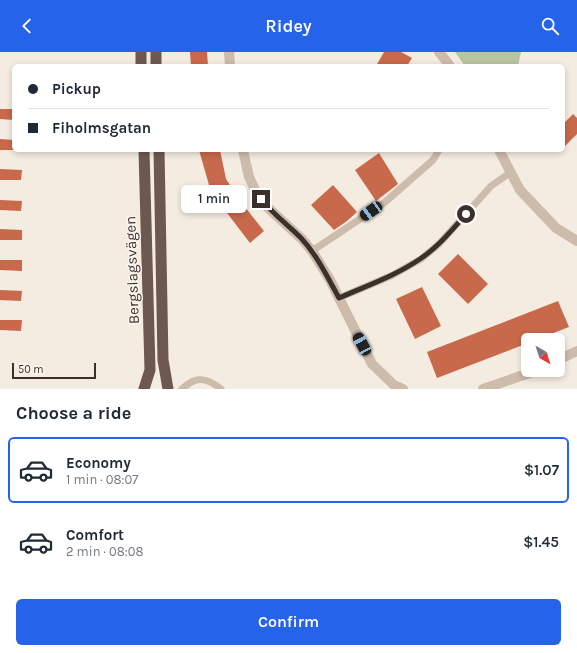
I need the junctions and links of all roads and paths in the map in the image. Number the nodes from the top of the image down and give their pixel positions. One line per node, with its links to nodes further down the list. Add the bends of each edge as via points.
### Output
1 (141, 52): 5 (highway)
2 (156, 52): 6 (highway)
3 (229, 52): 7 (street)
4 (439, 52): 8 (street)
5 (141, 64)
6 (156, 64)
7 (230, 64)
8 (448, 64)
9 (144, 152): 21 (highway, Bergslagsvägen, via 150,370)
10 (159, 152): 22 (highway, Bergslagsvägen, via 163,360)
11 (243, 152): 16 (street, via 249,177 256,192 266,206 302,239)
12 (438, 152): 16 (lane, via 433,160 384,203)
13 (500, 152): 14 (street)
14 (511, 172): 15 (street, via 520,190 556,228); 17 (lane, via 491,186 439,244 421,259 393,275)
15 (577, 241)
16 (312, 252): 17 (street)
17 (339, 298): 25 (street, via 372,364 394,385)
18 (577, 351): 19 (street)
19 (565, 357)
20 (521, 376): 26 (street)
21 (144, 389)
22 (168, 389)
23 (182, 389): 24 (lane, via 190,382 202,378)
24 (221, 389)
25 (403, 389)
26 (483, 389)

